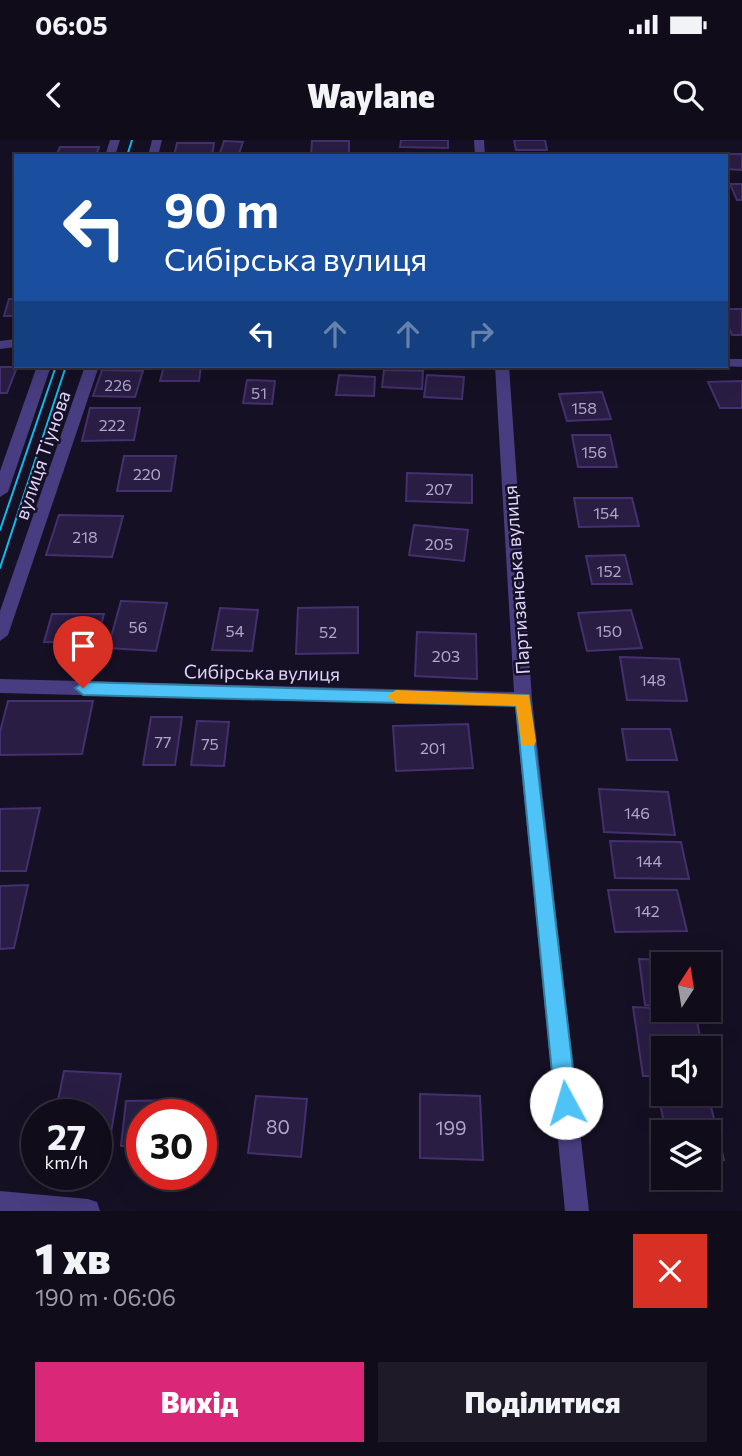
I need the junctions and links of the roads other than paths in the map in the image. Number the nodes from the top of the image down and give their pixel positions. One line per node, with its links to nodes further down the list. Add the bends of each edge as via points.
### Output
1 (43, 368): 4 (street)
2 (91, 368): 5 (street, вулиця Тіунова)
3 (502, 368): 7 (street, Партизанська вулиця)
4 (0, 492)
5 (0, 635)
6 (0, 686): 7 (street, Сибірська вулиця)
7 (523, 699): 10 (street, Партизанська вулиця)
8 (0, 1203): 9 (street)
9 (88, 1211)
10 (577, 1211)

